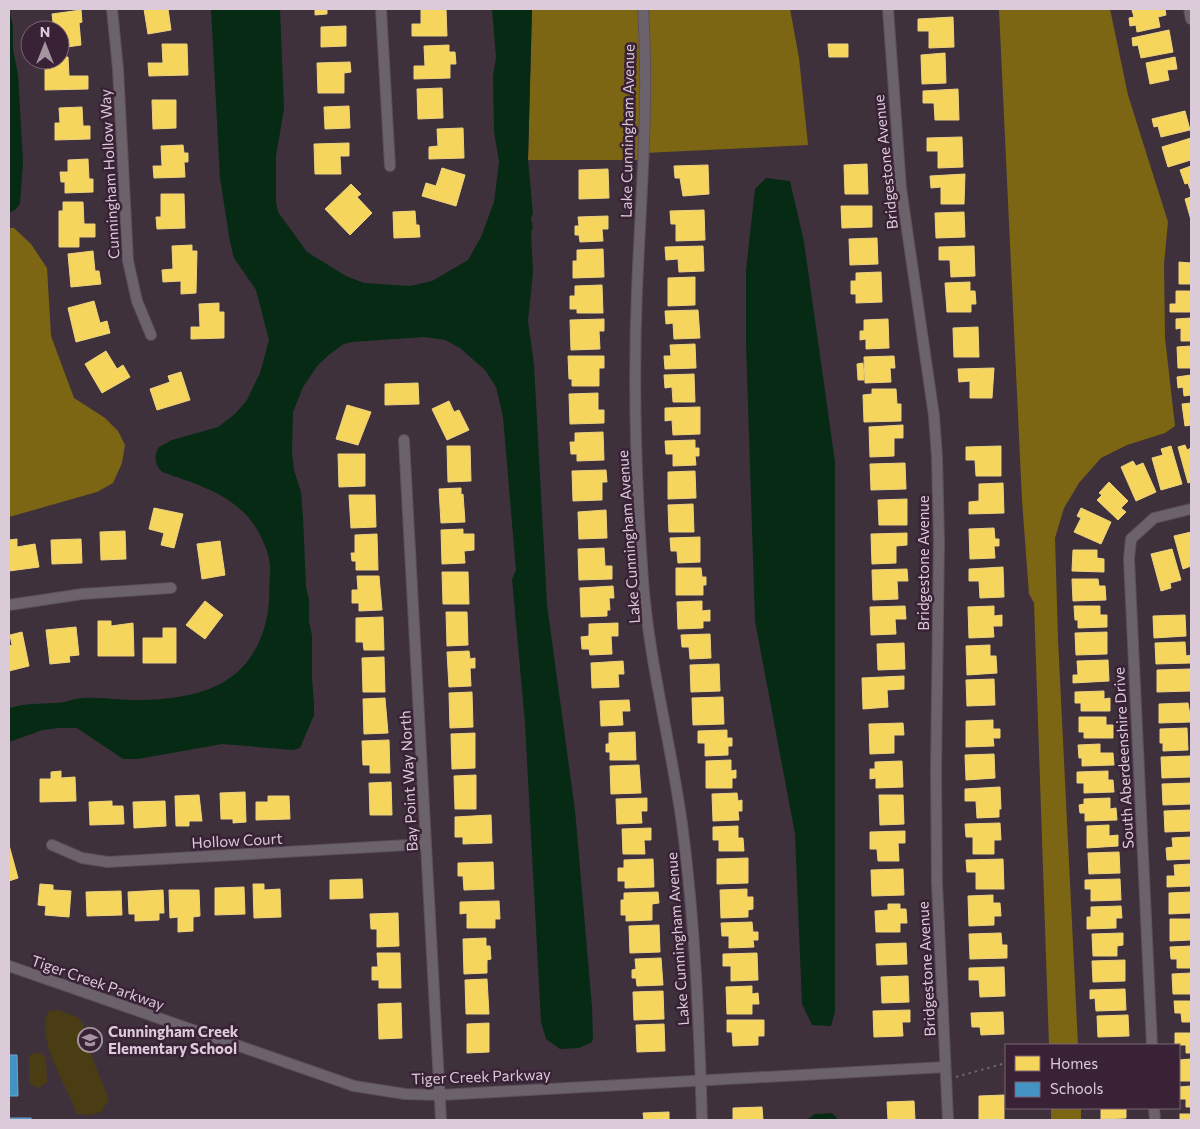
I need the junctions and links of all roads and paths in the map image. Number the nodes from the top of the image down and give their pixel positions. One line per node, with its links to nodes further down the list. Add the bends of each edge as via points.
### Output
1 (112, 9): 8 (street, Cunningham Hollow Way, via 128,261 137,302)
2 (381, 9): 7 (street)
3 (643, 9): 20 (street, Lake Cunningham Avenue, via 645,126 636,382 643,583 689,879)
4 (888, 9): 18 (street, Bridgestone Avenue, via 902,188 937,457 937,883)
5 (1189, 9): 6 (street)
6 (1191, 19)
7 (390, 166)
8 (150, 335)
9 (404, 440): 13 (street, Bay Point Way North)
10 (1191, 509): 16 (street, South Aberdeenshire Drive, via 1154,518 1131,539 1129,559)
11 (171, 588): 12 (street, via 82,594)
12 (9, 606)
13 (426, 844): 14 (street, Hollow Court, via 108,862 82,858); 21 (street, Bay Point Way North)
14 (52, 845)
15 (9, 966): 21 (street, Tiger Creek Parkway, via 354,1086 405,1094)
16 (1152, 1044)
17 (1005, 1063): 19 (path)
18 (945, 1067): 20 (street, Tiger Creek Parkway); 24 (street, Bridgestone Avenue)
19 (956, 1077)
20 (701, 1081): 21 (street, Tiger Creek Parkway); 23 (street, Lake Cunningham Avenue)
21 (440, 1095): 22 (street, Bay Point Way North)
22 (441, 1120)
23 (702, 1120)
24 (948, 1120)

